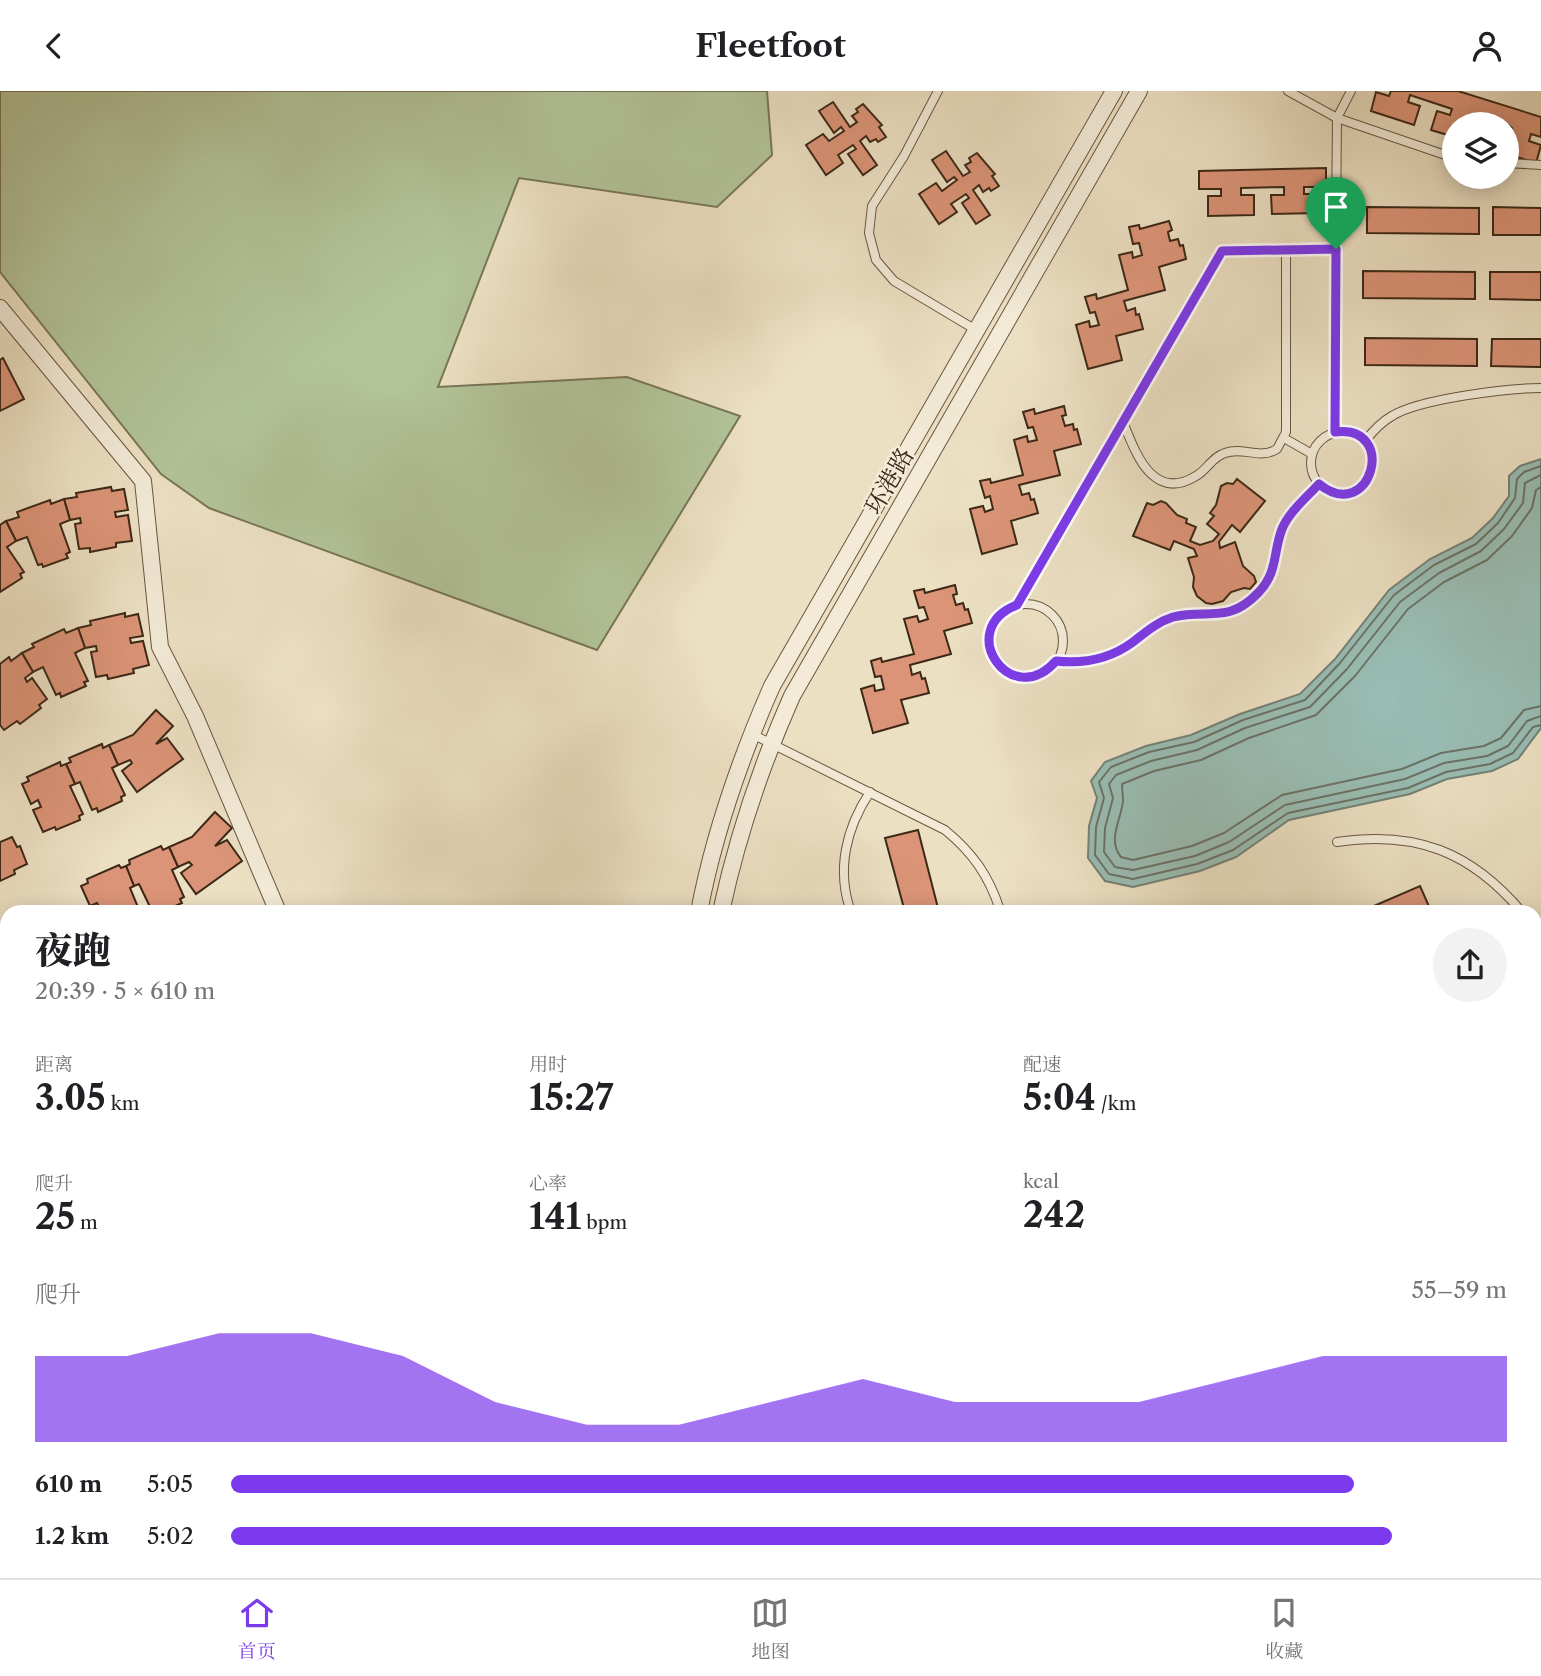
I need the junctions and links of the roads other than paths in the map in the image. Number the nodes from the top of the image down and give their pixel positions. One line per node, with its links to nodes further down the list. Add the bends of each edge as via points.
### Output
1 (938, 91): 13 (lane, via 910,147 872,206 869,233 876,260 894,281)
2 (1114, 91): 13 (street, 环港路)
3 (1139, 91): 24 (street, 环港路, via 792,696)
4 (1288, 91): 6 (lane)
5 (1351, 91): 6 (lane)
6 (1337, 118): 7 (lane); 10 (lane)
7 (1442, 154)
8 (1519, 164): 9 (lane)
9 (1541, 165)
10 (1336, 249): 11 (lane); 16 (lane)
11 (1286, 250): 15 (lane, via 1222,251); 17 (lane)
12 (0, 308): 27 (street, via 143,481 160,647 195,716)
13 (977, 330): 23 (street, 环港路, via 772,687)
14 (1541, 388): 18 (lane, via 1416,405 1393,415)
15 (1123, 422): 17 (lane, via 1146,471 1169,482 1194,478 1224,453 1271,452); 21 (lane)
16 (1335, 432): 18 (lane, via 1351,433); 19 (lane, via 1320,440)
17 (1284, 438): 19 (lane)
18 (1364, 441): 20 (lane, via 1373,464 1363,485 1341,493)
19 (1312, 454): 20 (lane, via 1311,470)
20 (1319, 484): 22 (lane, via 1286,520 1269,578 1246,604 1214,616 1176,617 1157,623 1130,645 1104,657)
21 (1017, 605): 22 (lane, via 1043,608 1056,620 1063,645); 22 (lane, via 1001,613 991,628 989,646 996,662 1009,674 1026,678 1043,673)
22 (1056, 661)
23 (752, 734): 24 (lane); 28 (street, 环港路, via 723,814)
24 (771, 744): 25 (lane); 29 (street, 环港路, via 747,811)
25 (870, 792): 30 (lane, via 853,823 845,856); 31 (lane, via 945,830 964,846 980,865)
26 (1337, 842): 32 (lane, via 1389,838 1439,849 1485,873)
27 (275, 905)
28 (701, 905)
29 (724, 905)
30 (849, 905)
31 (998, 905)
32 (1516, 905)

